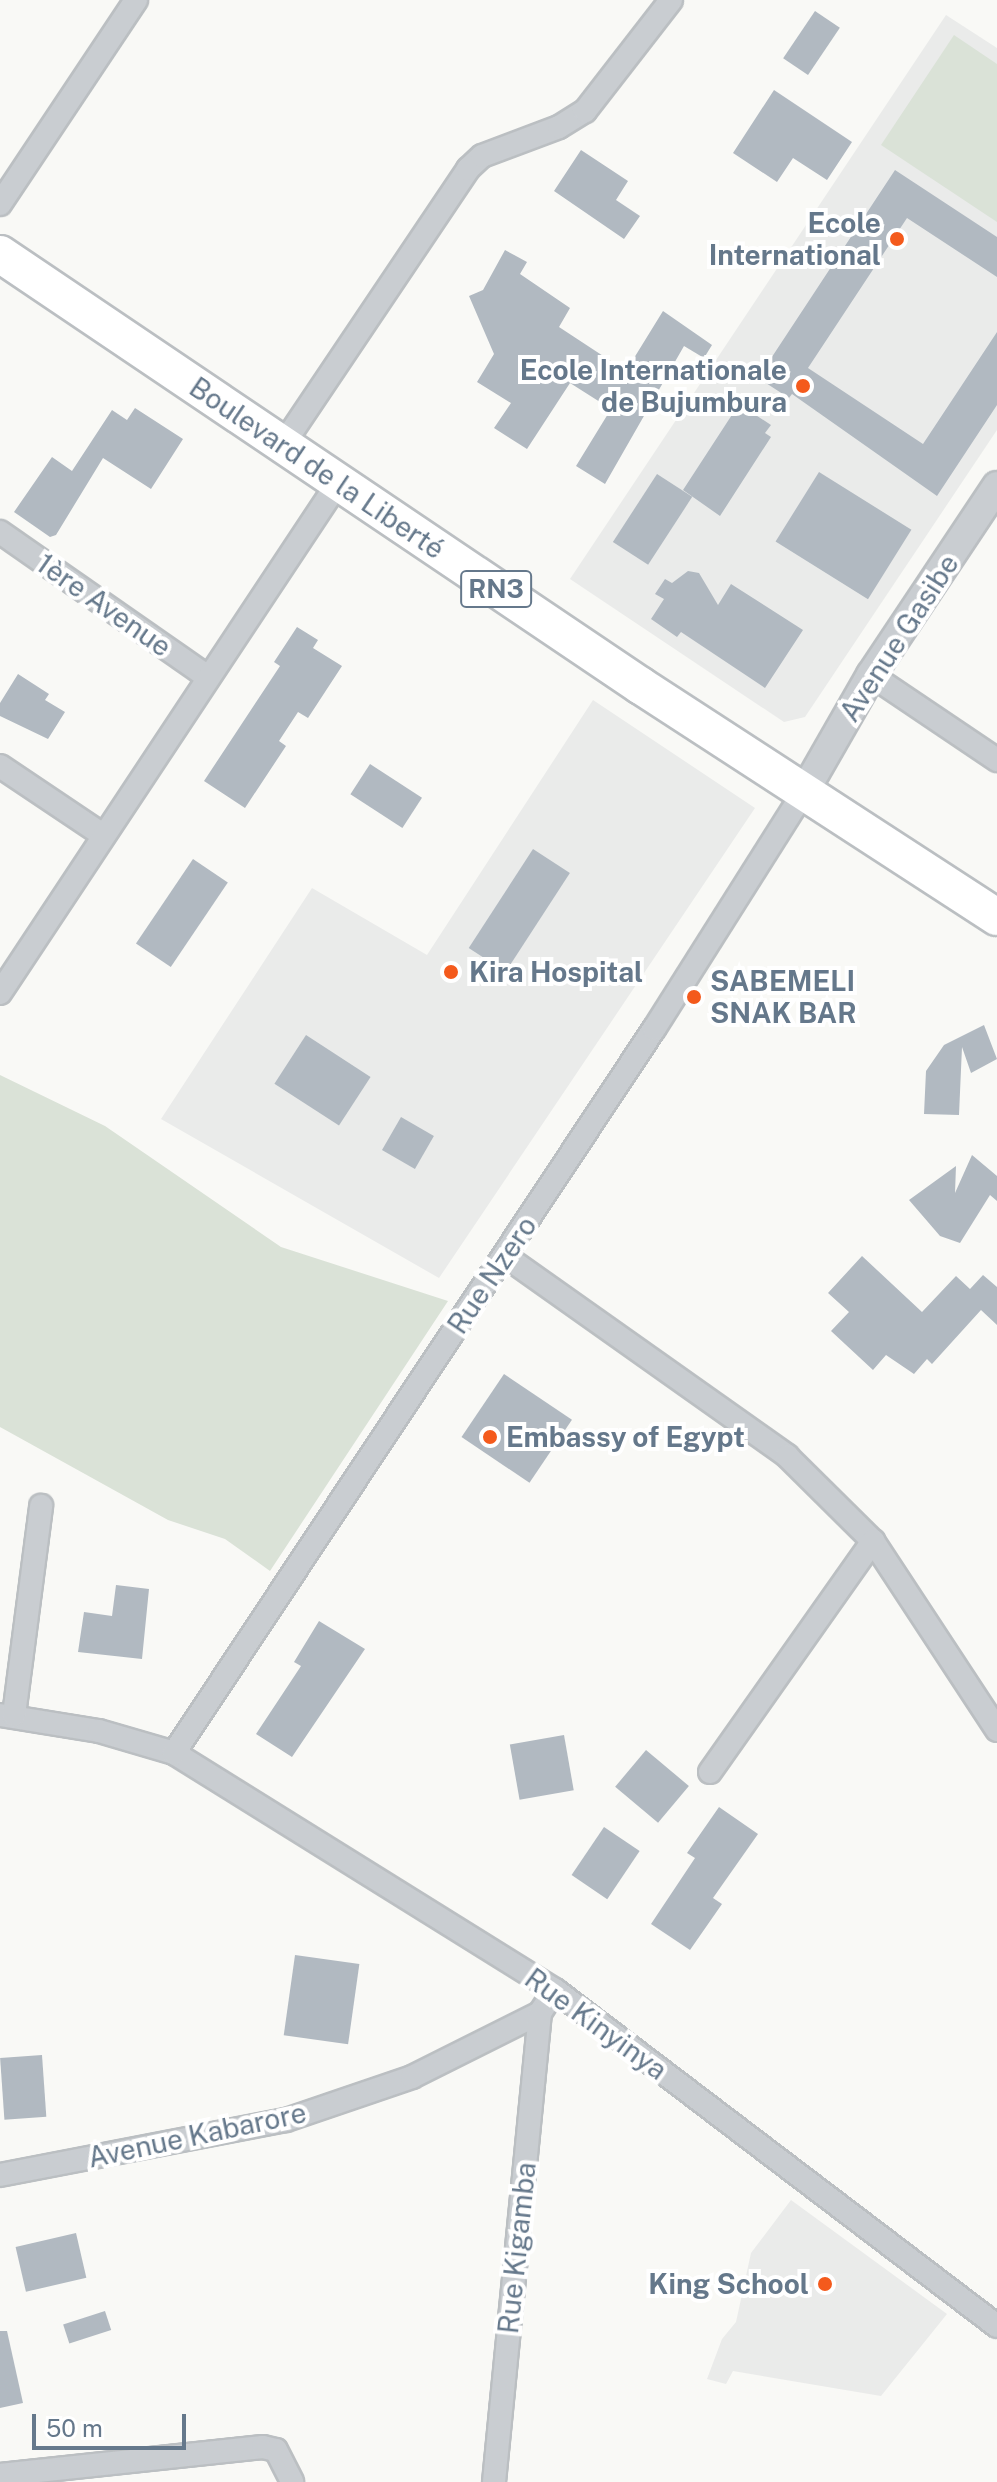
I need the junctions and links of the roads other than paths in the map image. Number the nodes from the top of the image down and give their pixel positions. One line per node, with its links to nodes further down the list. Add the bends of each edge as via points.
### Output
1 (136, 0): 3 (street)
2 (671, 0): 5 (street, via 585,111 559,127 482,156 468,169)
3 (0, 204)
4 (0, 254): 5 (highway, Boulevard de la Liberté / RN3)
5 (282, 446): 6 (highway, Boulevard de la Liberté / RN3)
6 (338, 483): 10 (street); 13 (highway, Boulevard de la Liberté / RN3)
7 (997, 486): 9 (street, Avenue Gasibe)
8 (0, 532): 10 (street, 1ère Avenue)
9 (871, 675): 11 (street); 13 (street, Avenue Gasibe)
10 (208, 677): 14 (street)
11 (997, 760)
12 (0, 766): 14 (street)
13 (804, 792): 15 (highway, Boulevard de la Liberté / RN3); 17 (street, Rue Nzero)
14 (104, 836): 16 (street)
15 (997, 917)
16 (3, 983)
17 (505, 1256): 19 (street, via 787,1456); 22 (street, Rue Nzero)
18 (41, 1506): 20 (street)
19 (873, 1541): 21 (street); 23 (street)
20 (7, 1715): 22 (street, Rue Kinyinya)
21 (997, 1730)
22 (174, 1753): 24 (street, Rue Kinyinya)
23 (710, 1772)
24 (555, 1990): 25 (street); 27 (street, Rue Kinyinya)
25 (540, 2013): 26 (street, Avenue Kabarore, via 412,2077 286,2120); 30 (street, Rue Kigamba)
26 (0, 2175)
27 (997, 2326)
28 (0, 2475): 29 (street, via 263,2447 276,2450)
29 (292, 2482)
30 (494, 2482)

